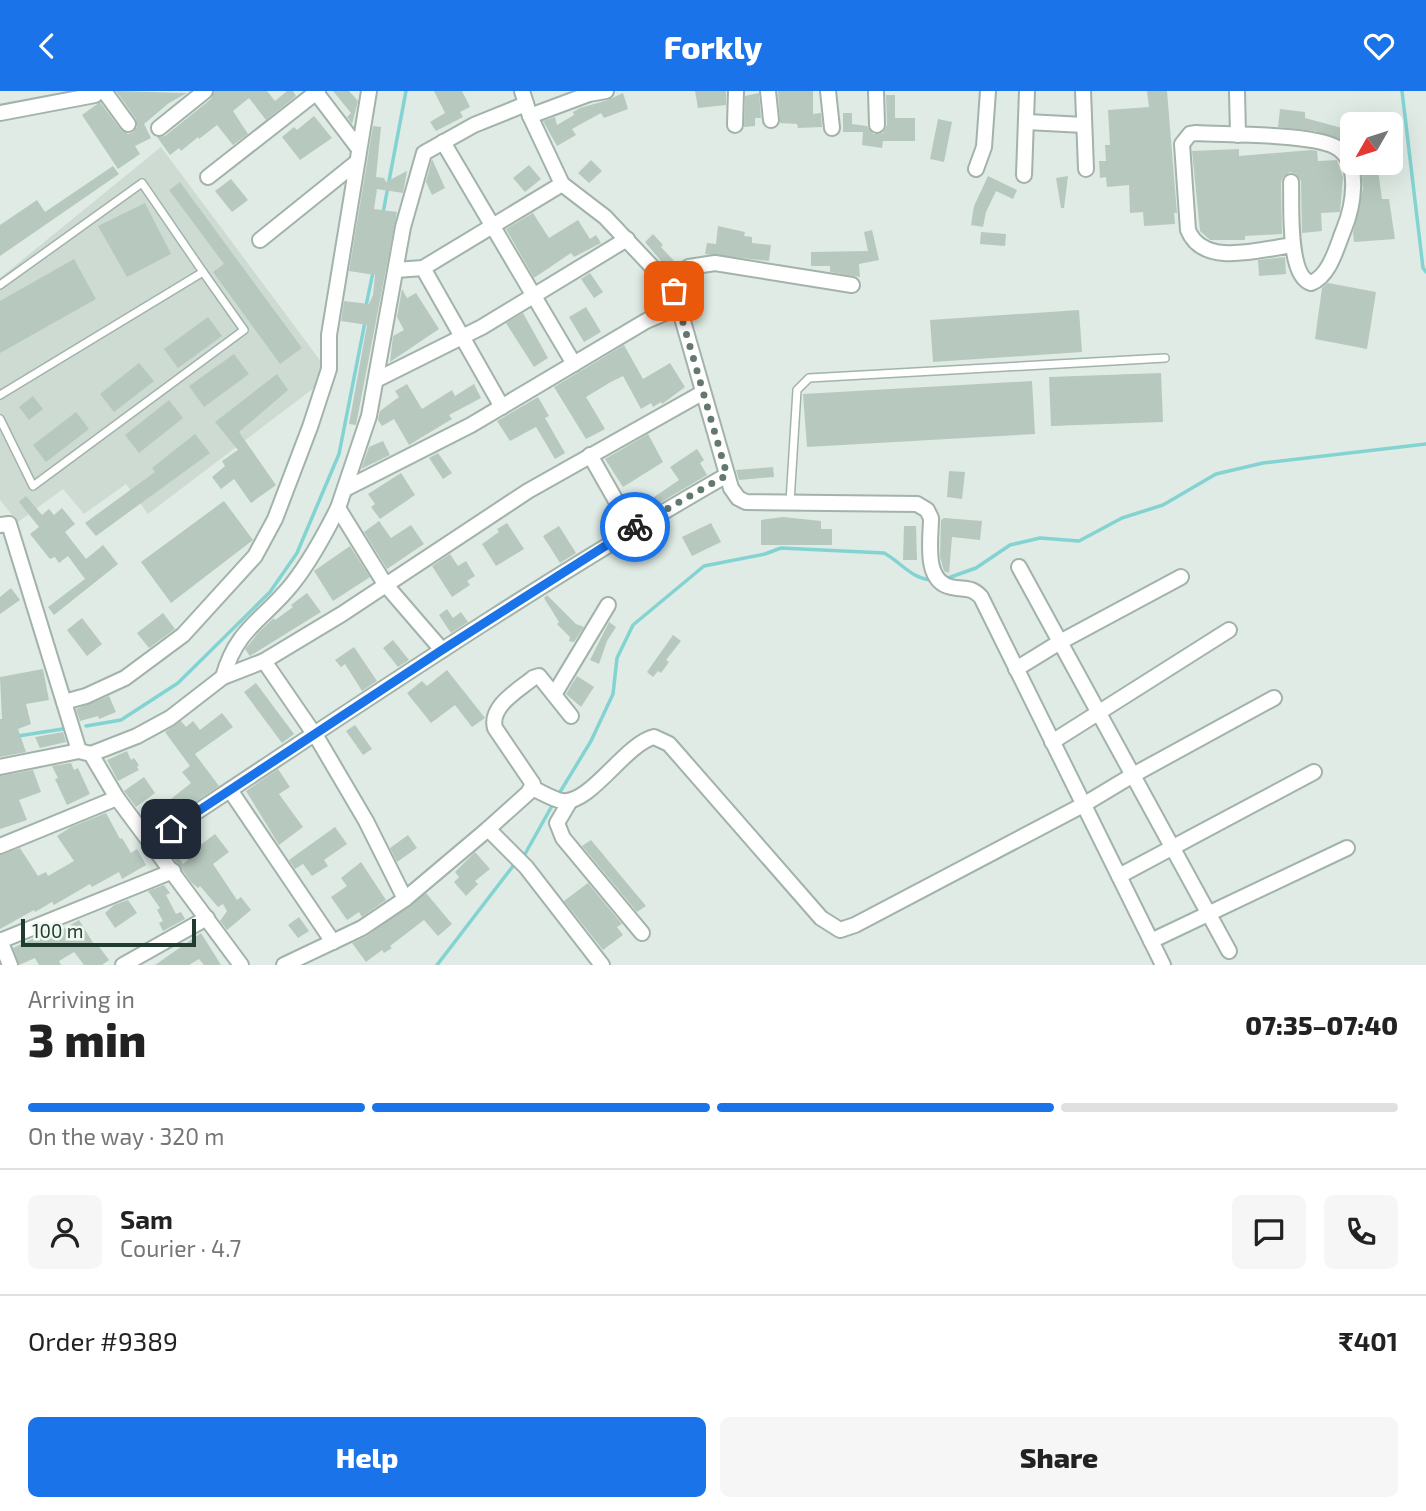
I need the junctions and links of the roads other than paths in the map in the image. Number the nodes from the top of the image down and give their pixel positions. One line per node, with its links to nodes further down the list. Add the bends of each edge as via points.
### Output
1 (98, 91): 16 (street)
2 (104, 91): 19 (street)
3 (205, 91): 23 (street)
4 (317, 91): 27 (street); 31 (street)
5 (369, 91): 27 (street)
6 (606, 91): 15 (street)
7 (736, 91): 20 (street)
8 (768, 91): 17 (street)
9 (828, 91): 24 (street)
10 (876, 91): 21 (street)
11 (988, 91): 28 (street, via 984,148)
12 (1027, 91): 18 (street)
13 (1083, 91): 22 (street)
14 (1237, 91): 25 (street)
15 (526, 104): 26 (street); 33 (street)
16 (0, 113)
17 (771, 120)
18 (1027, 122): 22 (street); 30 (street)
19 (128, 124)
20 (735, 125)
21 (877, 125)
22 (1084, 125): 29 (street)
23 (159, 128)
24 (832, 128)
25 (1238, 135): 37 (street, via 1196,133 1182,144 1192,241 1210,251 1230,253); 37 (street, via 1328,142 1347,156 1353,188 1348,221 1317,281 1301,278)
26 (443, 142): 34 (street); 39 (street, via 424,153)
27 (358, 155): 36 (street); 73 (street, via 330,335 329,369 294,473 255,556 183,635 125,678)
28 (976, 169)
29 (1086, 169)
30 (1024, 175)
31 (208, 177)
32 (1291, 182): 37 (street)
33 (562, 184): 34 (street); 35 (street)
34 (493, 226): 38 (street); 44 (street)
35 (627, 239): 41 (street); 44 (street)
36 (260, 240)
37 (1293, 245)
38 (423, 268): 39 (street); 46 (street)
39 (396, 270): 49 (street)
40 (203, 272): 42 (lane, via 142,183); 51 (lane); 53 (lane, via 244,330 33,486)
41 (666, 281): 43 (street, via 689,267 715,263); 45 (street)
42 (0, 285)
43 (852, 285)
44 (534, 296): 46 (street); 48 (street)
45 (678, 307): 48 (street); 50 (street)
46 (461, 336): 49 (street); 52 (street)
47 (1165, 358): 57 (lane, via 809,378 797,390)
48 (574, 364): 52 (street)
49 (376, 380): 56 (street)
50 (702, 393): 54 (street); 55 (street)
51 (0, 395)
52 (502, 407): 56 (street)
53 (0, 419)
54 (590, 455): 60 (street); 63 (street)
55 (727, 475): 57 (street, via 732,492 746,502); 60 (street)
56 (345, 489): 58 (street)
57 (790, 502): 69 (street, via 923,507 931,518 937,579 974,590 981,597)
58 (338, 508): 63 (street); 70 (street, via 292,584 236,643)
59 (0, 525): 73 (street, via 9,524)
60 (632, 529): 67 (street)
61 (1019, 567): 66 (street)
62 (1181, 577): 66 (street)
63 (385, 585): 67 (street); 68 (street)
64 (608, 605): 71 (street)
65 (1229, 630): 74 (street)
66 (1060, 642): 69 (street); 74 (street)
67 (442, 650): 76 (street)
68 (264, 661): 70 (street); 76 (street)
69 (1016, 669): 77 (street)
70 (223, 677): 78 (street, via 170,718 136,736)
71 (555, 694): 75 (street); 83 (street, via 536,676 494,716 495,728)
72 (1274, 698): 81 (street)
73 (64, 702): 78 (street)
74 (1099, 714): 77 (street); 81 (street)
75 (571, 716)
76 (315, 734): 82 (street); 94 (street)
77 (1052, 742): 86 (street)
78 (82, 748): 79 (street); 84 (street)
79 (0, 767)
80 (1314, 772): 90 (street)
81 (1133, 775): 86 (street); 90 (street)
82 (230, 790): 88 (street); 100 (street)
83 (539, 791): 85 (street); 87 (street)
84 (117, 798): 88 (street); 89 (street)
85 (565, 801): 86 (street, via 585,792 640,743 661,739 821,918 840,930); 97 (street, via 557,823 563,838)
86 (1083, 805): 93 (street)
87 (488, 829): 94 (street); 106 (street, via 526,867)
88 (151, 842): 92 (street)
89 (0, 846)
90 (1172, 846): 93 (street); 95 (street)
91 (1347, 848): 95 (street)
92 (173, 871): 96 (street); 98 (street)
93 (1119, 876): 99 (street)
94 (405, 899): 100 (street)
95 (1208, 913): 99 (street); 101 (street)
96 (207, 918): 103 (street); 104 (street)
97 (642, 933)
98 (0, 940): 102 (street)
99 (1151, 941): 107 (street)
100 (333, 942): 105 (street)
101 (1229, 951)
102 (10, 965)
103 (123, 965)
104 (241, 965)
105 (284, 965)
106 (602, 965)
107 (1163, 965)

